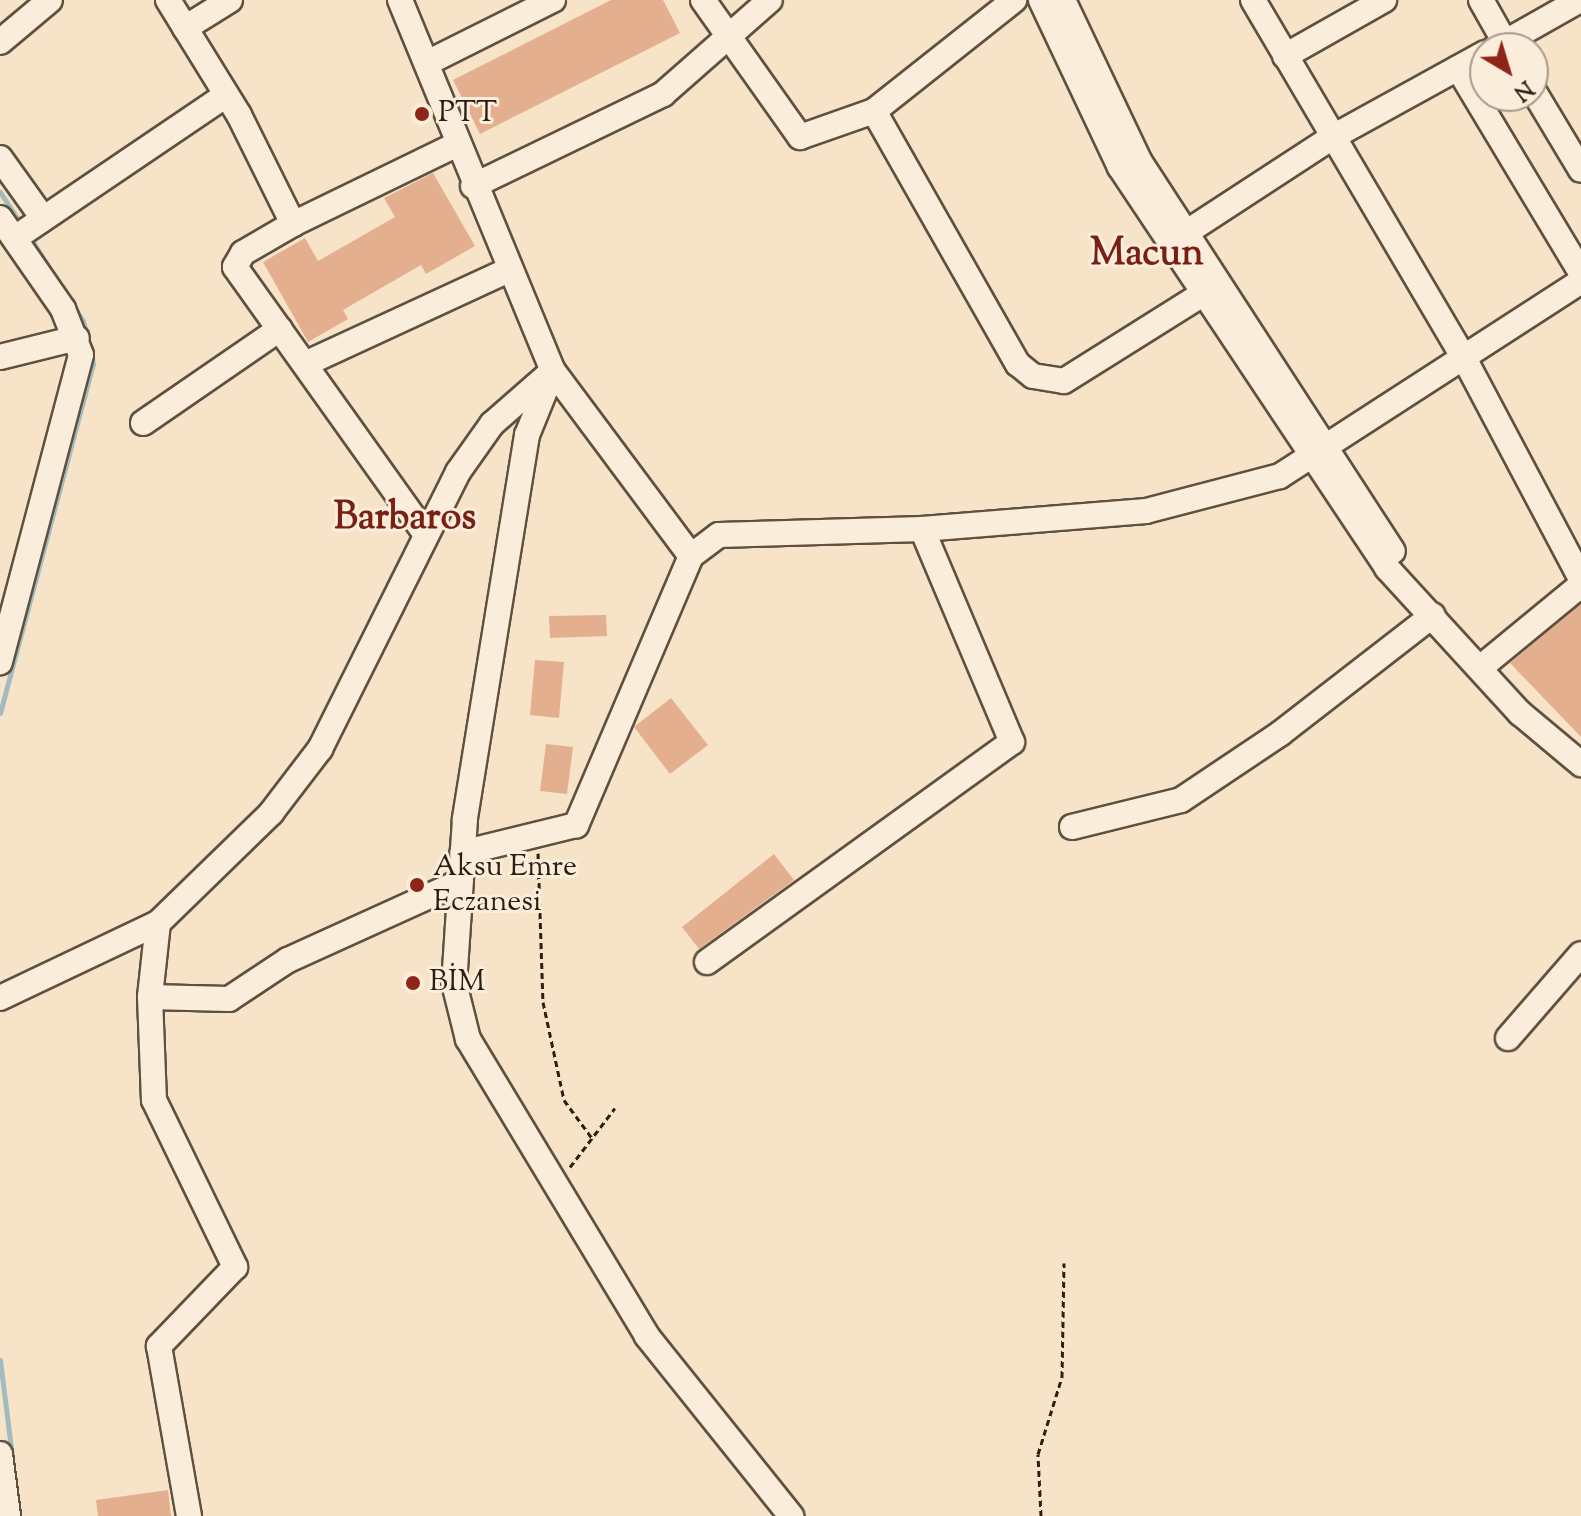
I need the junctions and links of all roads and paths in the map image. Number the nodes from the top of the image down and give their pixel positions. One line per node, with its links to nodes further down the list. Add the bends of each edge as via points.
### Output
1 (50, 0): 18 (street)
2 (168, 0): 15 (street)
3 (230, 0): 15 (street)
4 (400, 0): 22 (street)
5 (553, 0): 22 (street)
6 (703, 0): 19 (street)
7 (770, 0): 19 (street)
8 (1014, 0): 25 (street)
9 (1041, 0): 39 (street, via 1120,167)
10 (1063, 0): 35 (street, via 1140,162)
11 (1253, 0): 20 (street)
12 (1384, 0): 20 (street)
13 (1481, 0): 16 (street)
14 (1580, 0): 17 (street)
15 (185, 28): 24 (street)
16 (1492, 32)
17 (1525, 32)
18 (0, 42)
19 (730, 42): 25 (street, via 800,137); 31 (street, via 663,94)
20 (1285, 56): 27 (street)
21 (1469, 62): 23 (street)
22 (427, 63): 28 (street)
23 (1458, 68): 27 (street); 37 (street)
24 (226, 95): 33 (street); 34 (street)
25 (874, 111): 39 (street, via 1018,364 1033,376 1064,381)
26 (1546, 112): 30 (street)
27 (1331, 138): 35 (street); 42 (street)
28 (458, 144): 31 (street); 33 (street)
29 (0, 158): 34 (street)
30 (1581, 170)
31 (473, 186): 36 (street)
32 (0, 218): 34 (street)
33 (293, 224): 40 (street, via 243,253 235,267)
34 (29, 229): 41 (street)
35 (1187, 232): 47 (street)
36 (508, 270): 44 (street); 45 (street)
37 (1581, 273)
38 (1581, 281): 42 (street)
39 (1201, 295): 47 (street)
40 (280, 329): 44 (street); 46 (street)
41 (77, 338): 43 (street); 54 (street, via 81,355)
42 (1463, 356): 47 (street); 51 (street)
43 (0, 357)
44 (305, 364): 49 (street)
45 (553, 371): 49 (street, via 492,424); 50 (street); 59 (street, via 527,435)
46 (143, 423)
47 (1320, 452): 48 (street, via 1280,476 1146,511); 53 (street, via 1387,568)
48 (922, 529): 50 (street, via 719,535); 63 (street, via 1012,742)
49 (424, 532): 61 (street, via 320,749 198,892)
50 (691, 556): 58 (street, via 576,825)
51 (1581, 579)
52 (1581, 585): 55 (street)
53 (1431, 613): 55 (street); 57 (street, via 1281,733 1181,800)
54 (0, 662)
55 (1480, 668): 56 (street)
56 (1581, 764)
57 (1072, 827)
58 (538, 835): 59 (street); 68 (path, via 543,1002 564,1100)
59 (462, 853): 60 (street)
60 (460, 882): 64 (street, via 288,960 229,999); 69 (street, via 454,983 468,1039)
61 (158, 923): 64 (street); 65 (street)
62 (1581, 954): 66 (street)
63 (707, 962)
64 (150, 997): 74 (street, via 154,1100 235,1267 159,1346)
65 (0, 998)
66 (1508, 1038)
67 (615, 1108): 68 (path)
68 (592, 1138): 69 (path)
69 (555, 1186): 72 (street, via 647,1336)
70 (1064, 1263): 75 (path, via 1062,1377 1038,1454)
71 (0, 1454): 73 (street)
72 (780, 1513)
73 (8, 1516)
74 (189, 1516)
75 (1041, 1516)

